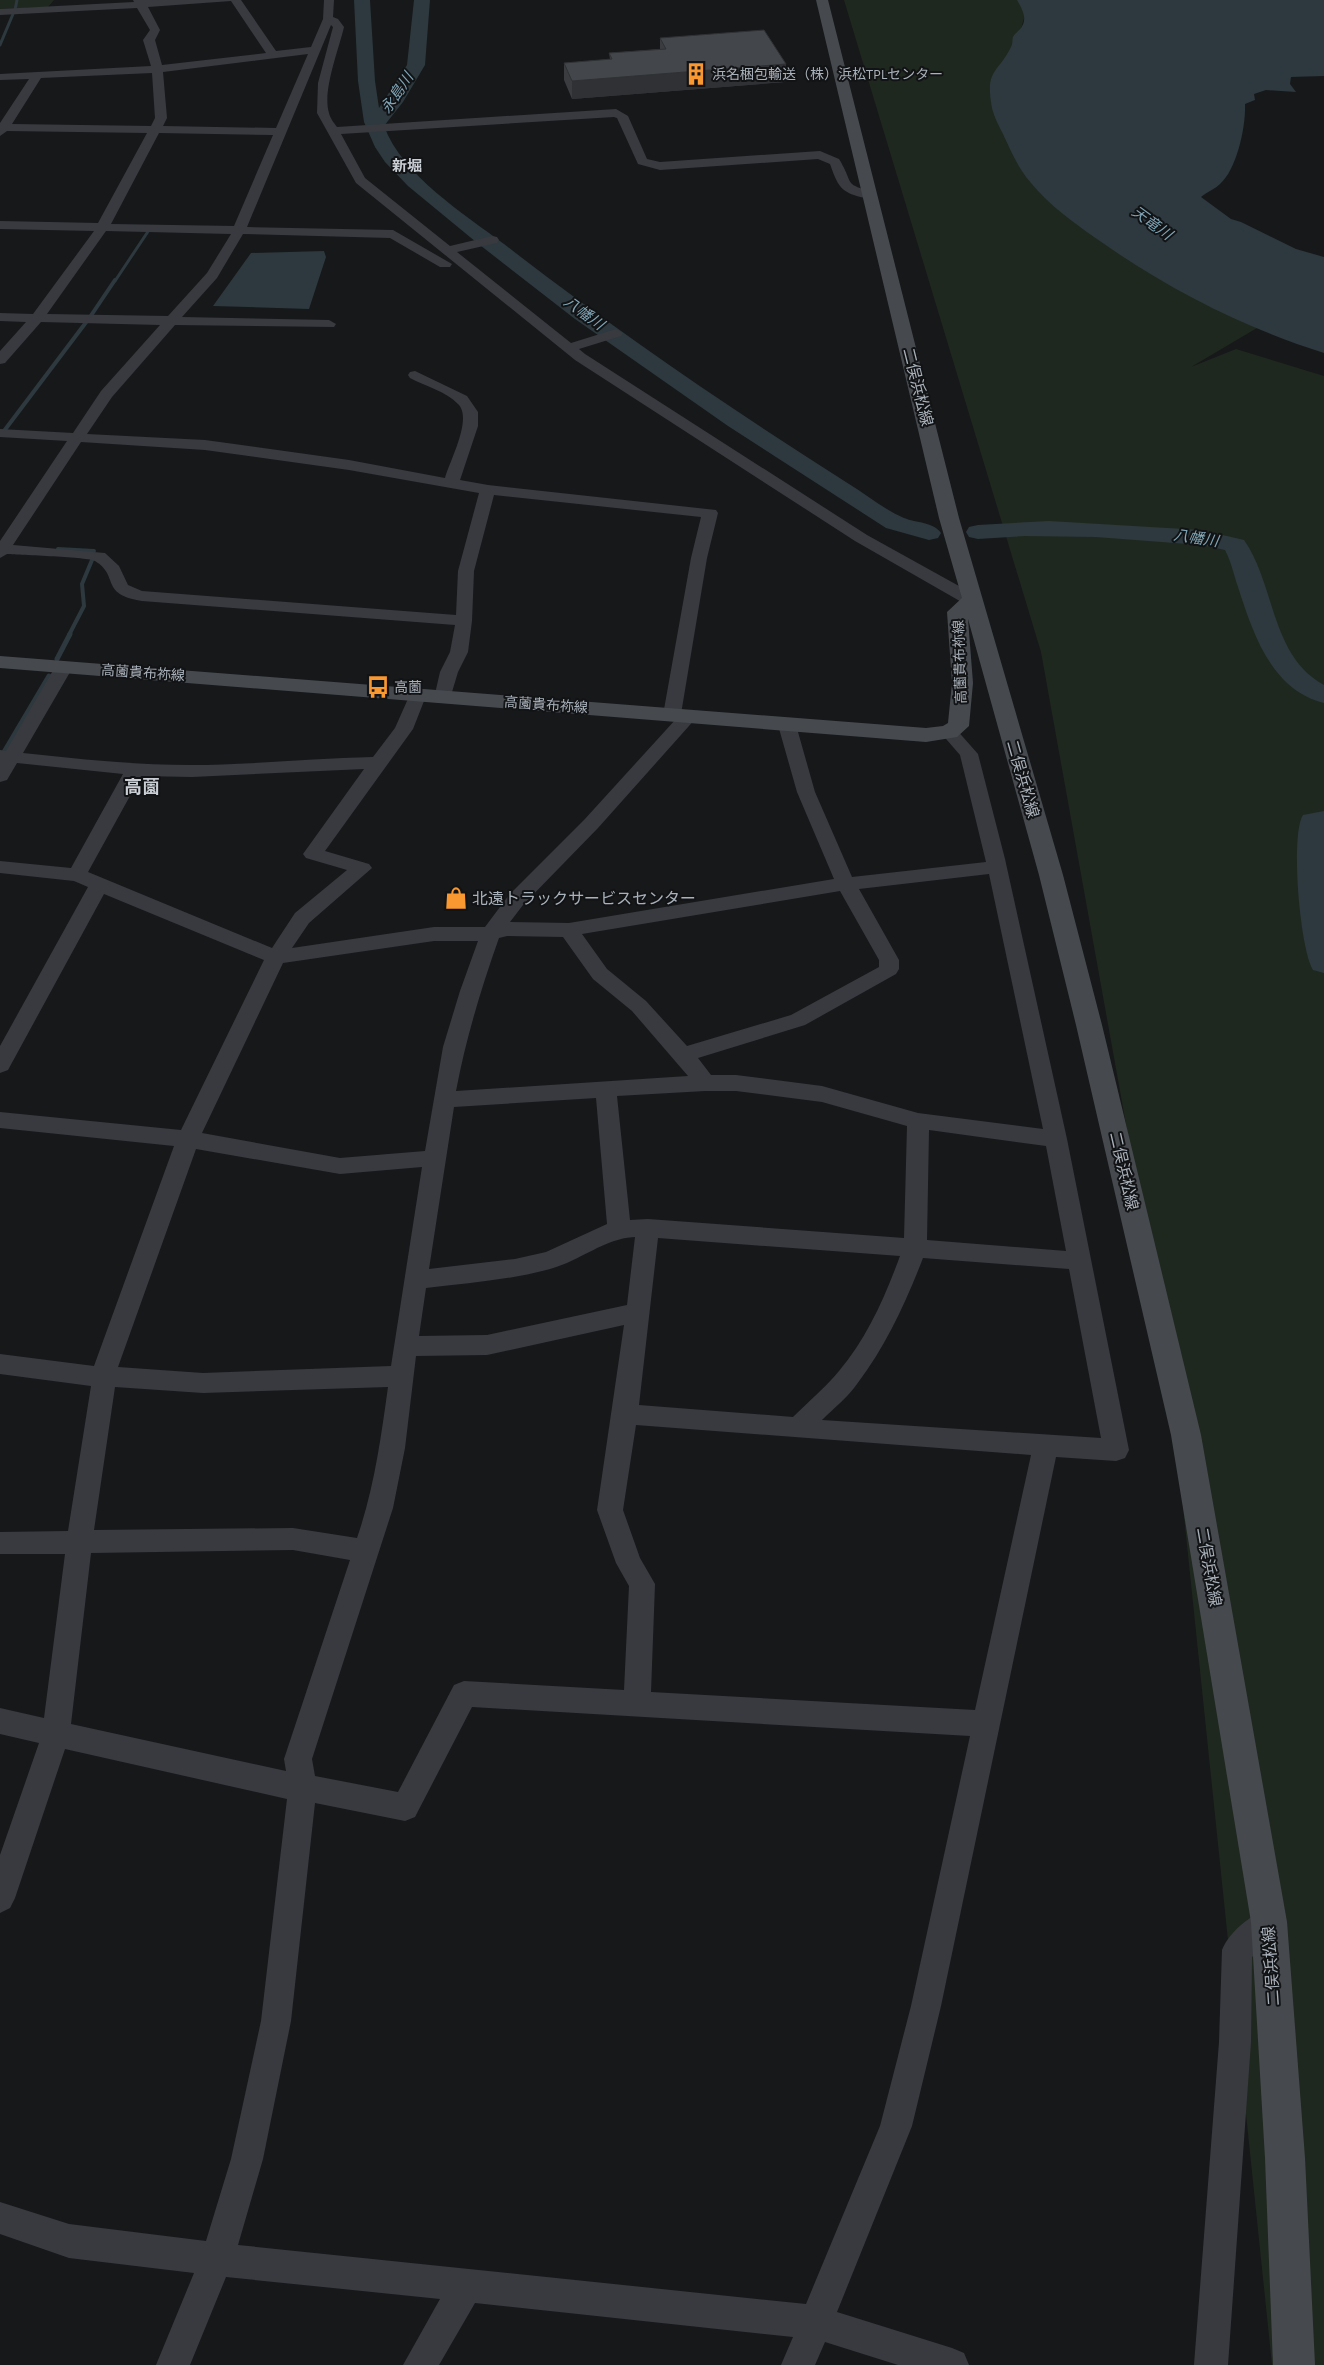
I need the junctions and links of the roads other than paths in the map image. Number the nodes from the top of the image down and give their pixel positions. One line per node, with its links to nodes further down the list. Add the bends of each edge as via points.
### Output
1 (227, 0): 5 (street)
2 (236, 0): 9 (street)
3 (329, 0): 7 (street)
4 (822, 0): 17 (main road, 二俣浜松線)
5 (139, 2): 6 (street); 10 (street, via 155,30 149,40)
6 (0, 12)
7 (328, 19): 8 (street); 15 (street, via 339,27 322,99 323,113)
8 (317, 50): 9 (street); 16 (street)
9 (273, 55): 10 (street)
10 (157, 69): 12 (street); 14 (street, via 162,109)
11 (0, 76): 12 (street)
12 (37, 76): 13 (street)
13 (2, 129): 14 (street)
14 (155, 130): 16 (street); 19 (street)
15 (333, 131): 17 (street, via 616,113 622,116 642,161 649,164 660,166 820,155 835,162 846,188 851,192); 22 (street, via 360,180)
16 (281, 132): 20 (street)
17 (870, 195): 37 (main road, 二俣浜松線)
18 (0, 225): 19 (street)
19 (103, 227): 20 (street); 25 (street)
20 (239, 231): 23 (street, via 394,234); 26 (street, via 212,275)
21 (492, 240): 22 (street)
22 (447, 251): 23 (street)
23 (501, 295): 29 (street)
24 (0, 317): 25 (street)
25 (38, 317): 26 (street); 30 (street)
26 (173, 320): 27 (street); 33 (street, via 106,394)
27 (329, 324)
28 (616, 333): 29 (street)
29 (570, 348): 37 (street, via 861,538)
30 (0, 360)
31 (415, 375): 34 (street, via 466,402 471,418 468,437)
32 (0, 433): 33 (street)
33 (79, 437): 34 (street, via 205,445 349,465); 36 (street)
34 (451, 484): 35 (street)
35 (488, 490): 38 (street, via 466,571); 43 (street, via 710,513 699,558)
36 (1, 550): 38 (street, via 99,556 113,569 121,588 142,596)
37 (971, 600): 45 (main road, 高薗貴布祢線, via 957,612 961,715 958,726); 90 (main road, 二俣浜松線, via 1051,875 1186,1435)
38 (464, 621): 42 (street, via 459,652 449,672)
39 (0, 662): 40 (main road, 高薗貴布祢線)
40 (64, 667): 41 (main road, 高薗貴布祢線); 46 (street)
41 (417, 696): 42 (main road, 高薗貴布祢線); 47 (street, via 404,729)
42 (443, 698): 43 (main road, 高薗貴布祢線)
43 (680, 716): 44 (main road, 高薗貴布祢線); 56 (street, via 591,824 516,900)
44 (787, 725): 45 (main road, 高薗貴布祢線, via 926,735); 53 (street, via 806,792)
45 (949, 732): 51 (street, via 970,754)
46 (7, 757): 48 (street); 49 (street)
47 (378, 763): 48 (street, via 192,771); 57 (street, via 313,854 362,868 302,918)
48 (135, 770): 52 (street)
49 (0, 776)
50 (0, 867): 52 (street)
51 (996, 867): 53 (street); 66 (street)
52 (77, 875): 54 (street)
53 (845, 882): 55 (street, via 709,903); 58 (street, via 889,960 889,969 798,1020)
54 (99, 885): 57 (street); 59 (street)
55 (569, 930): 56 (street, via 505,929); 58 (street, via 600,974 639,1006)
56 (491, 934): 57 (street, via 434,934); 62 (street, via 454,1047)
57 (276, 956): 65 (street)
58 (684, 1055): 60 (street)
59 (0, 1065)
60 (705, 1083): 61 (street); 64 (street, via 736,1083 822,1094)
61 (606, 1090): 62 (street); 69 (street)
62 (444, 1100): 67 (street)
63 (0, 1120): 65 (street)
64 (918, 1121): 66 (street); 70 (street)
65 (188, 1139): 67 (street, via 340,1166); 76 (street)
66 (1056, 1139): 71 (street)
67 (435, 1158): 72 (street)
68 (648, 1228): 69 (street); 70 (street); 73 (street)
69 (618, 1229): 72 (street, via 551,1260)
70 (915, 1247): 71 (street); 79 (street, via 876,1337 848,1378)
71 (1081, 1261): 80 (street, via 1116,1450)
72 (416, 1280): 74 (street)
73 (638, 1312): 74 (street, via 487,1345); 78 (street)
74 (406, 1346): 77 (street)
75 (0, 1364): 76 (street)
76 (103, 1376): 77 (street, via 203,1383); 81 (street)
77 (403, 1376): 83 (street, via 389,1466)
78 (625, 1414): 79 (street); 84 (street, via 610,1510 628,1563 642,1584)
79 (798, 1428): 80 (street)
80 (1046, 1446): 86 (street)
81 (79, 1542): 82 (street); 83 (street, via 293,1539); 87 (street)
82 (0, 1543)
83 (366, 1551): 88 (street, via 298,1759)
84 (638, 1703): 86 (street); 88 (street, via 464,1694 405,1807)
85 (0, 1721): 87 (street)
86 (987, 1724): 94 (street, via 926,2006 896,2126)
87 (56, 1732): 88 (street, via 154,1757); 89 (street)
88 (303, 1787): 92 (street, via 276,2020 247,2159)
89 (0, 1898)
90 (1268, 1922): 99 (street, via 1237,1950 1235,2042); 100 (main road, 二俣浜松線, via 1285,2158)
91 (0, 2218): 92 (street, via 69,2241)
92 (217, 2259): 93 (street); 95 (street)
93 (467, 2285): 94 (street); 96 (street)
94 (815, 2322): 97 (street); 98 (street)
95 (173, 2365)
96 (420, 2365)
97 (798, 2365)
98 (952, 2365)
99 (1211, 2365)
100 (1294, 2365)

